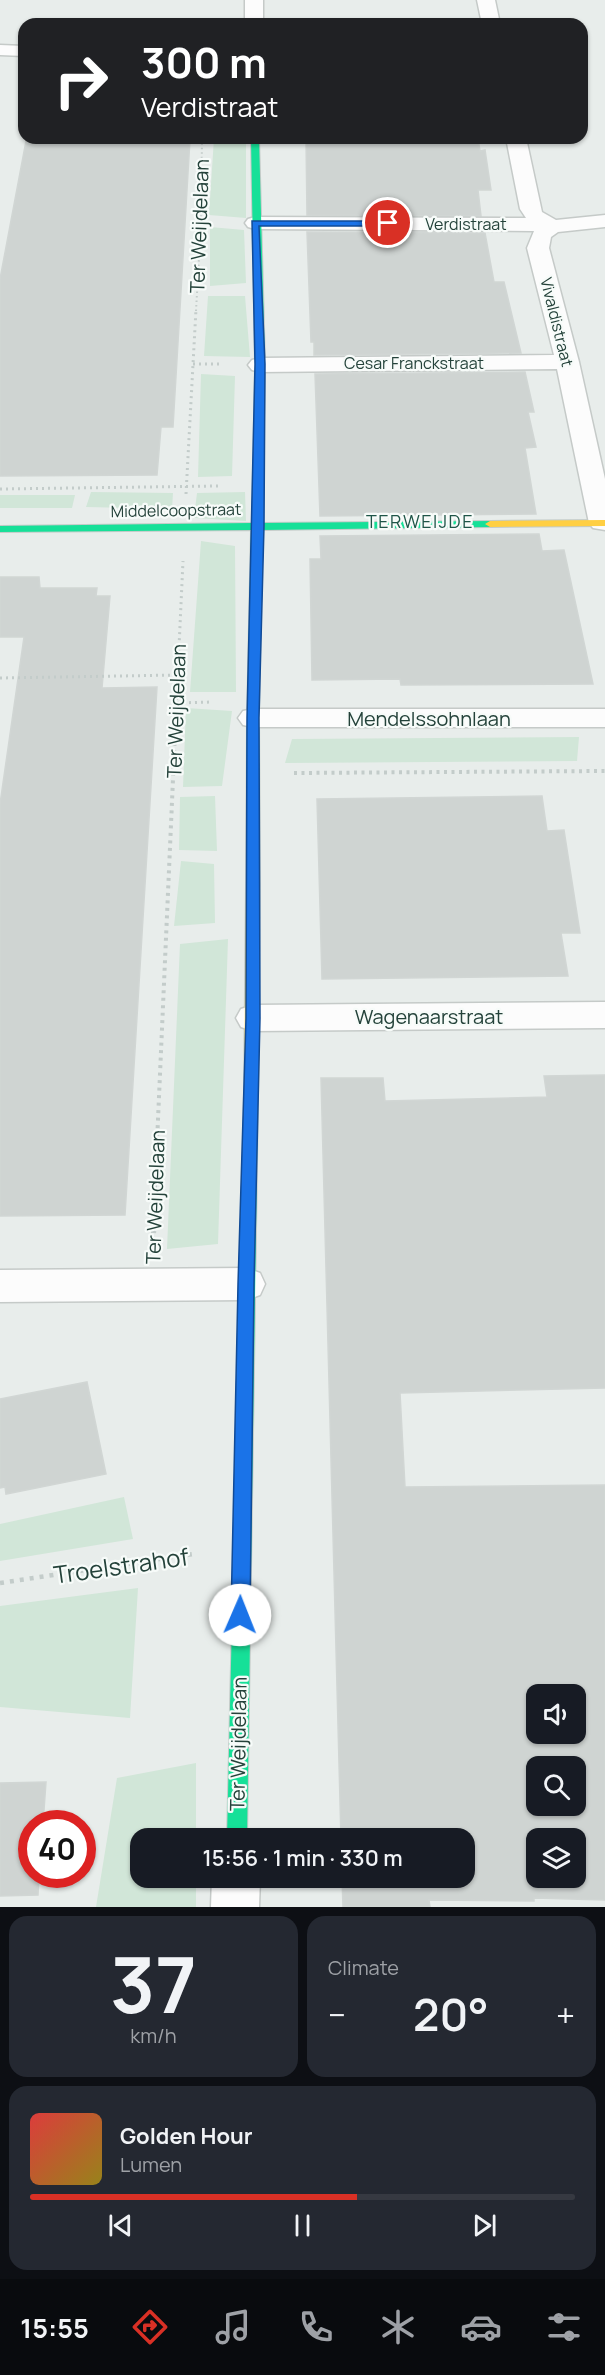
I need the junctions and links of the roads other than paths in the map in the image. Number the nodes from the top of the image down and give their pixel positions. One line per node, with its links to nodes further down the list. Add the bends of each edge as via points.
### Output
1 (255, 0): 3 (street)
2 (486, 0): 4 (street)
3 (254, 18)
4 (490, 18)
5 (0, 50): 6 (street)
6 (18, 51)
7 (255, 144): 10 (street, Ter Weijdelaan)
8 (517, 144): 11 (street, via 530,209)
9 (605, 221): 11 (street, Verdistraat)
10 (255, 223): 11 (street, Verdistraat); 13 (street, Ter Weijdelaan)
11 (552, 227): 12 (street, Vivaldistraat, via 543,231 538,248)
12 (567, 362): 13 (street, Cesar Franckstraat); 14 (street, Vivaldistraat)
13 (260, 364): 15 (street, Ter Weijdelaan)
14 (603, 523): 15 (street, Middelcoopstraat)
15 (258, 526): 16 (street, Middelcoopstraat); 17 (street, Ter Weijdelaan)
16 (0, 529)
17 (253, 718): 18 (street, Mendelssohnlaan); 20 (street, Ter Weijdelaan)
18 (605, 718)
19 (605, 1015): 20 (street, Wagenaarstraat)
20 (253, 1018): 21 (street, Ter Weijdelaan)
21 (246, 1284): 22 (street); 23 (street, Ter Weijdelaan)
22 (0, 1286)
23 (237, 1828)
24 (236, 1888): 25 (street)
25 (236, 1907)

